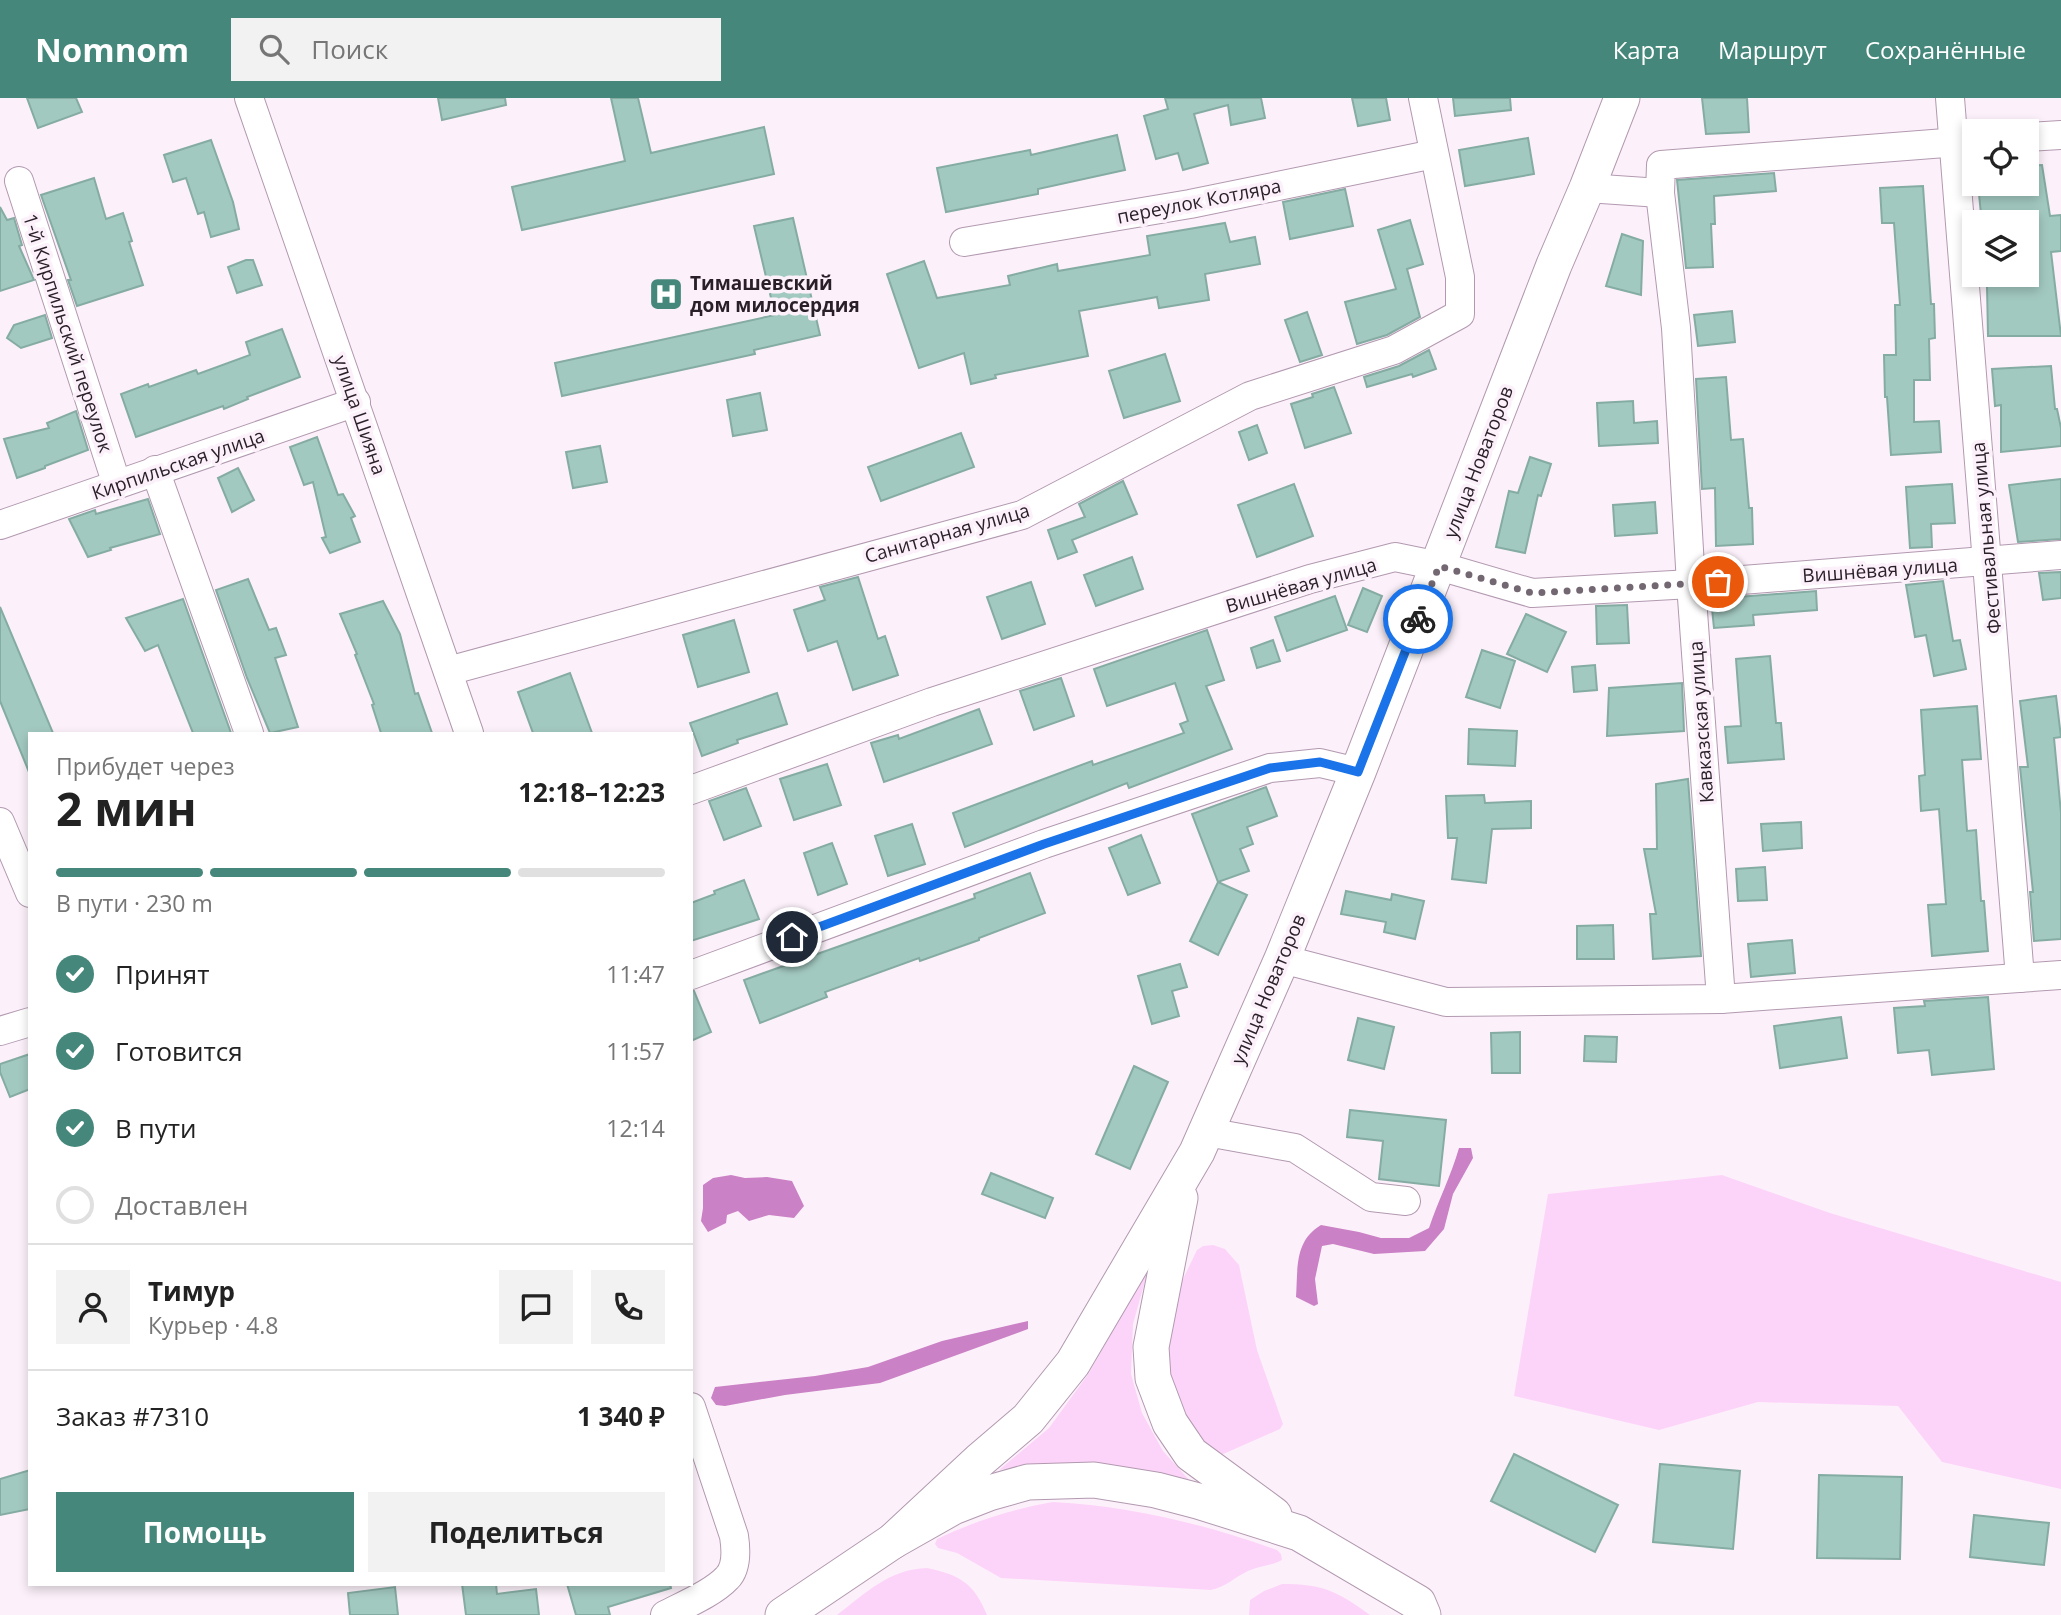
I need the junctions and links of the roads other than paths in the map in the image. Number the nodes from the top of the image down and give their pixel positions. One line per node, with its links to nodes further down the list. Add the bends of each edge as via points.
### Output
1 (249, 98): 15 (street, улица Шияна)
2 (1423, 98): 9 (street)
3 (1622, 98): 11 (main road, улица Новаторов)
4 (1950, 98): 5 (street, Фестивальная улица)
5 (1962, 135)
6 (2061, 135): 7 (street)
7 (2039, 136)
8 (1962, 141): 12 (street, via 1661,165)
9 (1434, 154): 14 (street, переулок Котляра, via 1177,207); 23 (street, Санитарная улица, via 1460,278 1460,314 1394,350 1250,396 1022,516)
10 (19, 181): 17 (street, 1-й Кирпильский переулок)
11 (1587, 188): 12 (street); 21 (main road, улица Новаторов)
12 (1660, 193): 22 (street, Кавказская улица, via 1676,328)
13 (1967, 196): 20 (street, Фестивальная улица)
14 (964, 242)
15 (356, 402): 16 (street, Кирпильская улица); 23 (street, улица Шияна)
16 (155, 470): 17 (street, Кирпильская улица); 24 (street)
17 (117, 485): 18 (street, Кирпильская улица)
18 (0, 526)
19 (2061, 555): 20 (street, Вишнёвая улица)
20 (1988, 561): 22 (street, Вишнёвая улица); 33 (street, Фестивальная улица)
21 (1439, 566): 22 (street, Вишнёвая улица, via 1532,593); 26 (main road, улица Новаторов); 27 (street, Вишнёвая улица, via 1395,558 1310,579 932,702)
22 (1691, 584): 34 (street, Кавказская улица)
23 (448, 671): 25 (street, улица Шияна)
24 (249, 732)
25 (469, 732)
26 (1358, 772): 30 (main road, улица Новаторов); 31 (street, via 1320,762 1270,768 1044,844)
27 (693, 789)
28 (0, 822): 29 (street)
29 (28, 888)
30 (1282, 959): 34 (street, via 1446,1002); 37 (main road, улица Новаторов)
31 (693, 974)
32 (2061, 975): 33 (street)
33 (2020, 978): 34 (street)
34 (1721, 999)
35 (28, 1023): 36 (street)
36 (0, 1031)
37 (1207, 1132): 38 (main road, улица Новаторов); 39 (street, via 1296,1148 1371,1197)
38 (1185, 1173): 41 (main road, via 1150,1347 1153,1378 1170,1423 1191,1454); 42 (main road, via 1073,1363 1036,1410)
39 (1406, 1201)
40 (693, 1413): 45 (street, via 736,1553 728,1577)
41 (1299, 1533): 42 (main road, via 1187,1498 1094,1480 1028,1482 989,1493 953,1507); 44 (main road)
42 (893, 1541): 43 (main road)
43 (794, 1611)
44 (1427, 1611)
45 (665, 1615)

